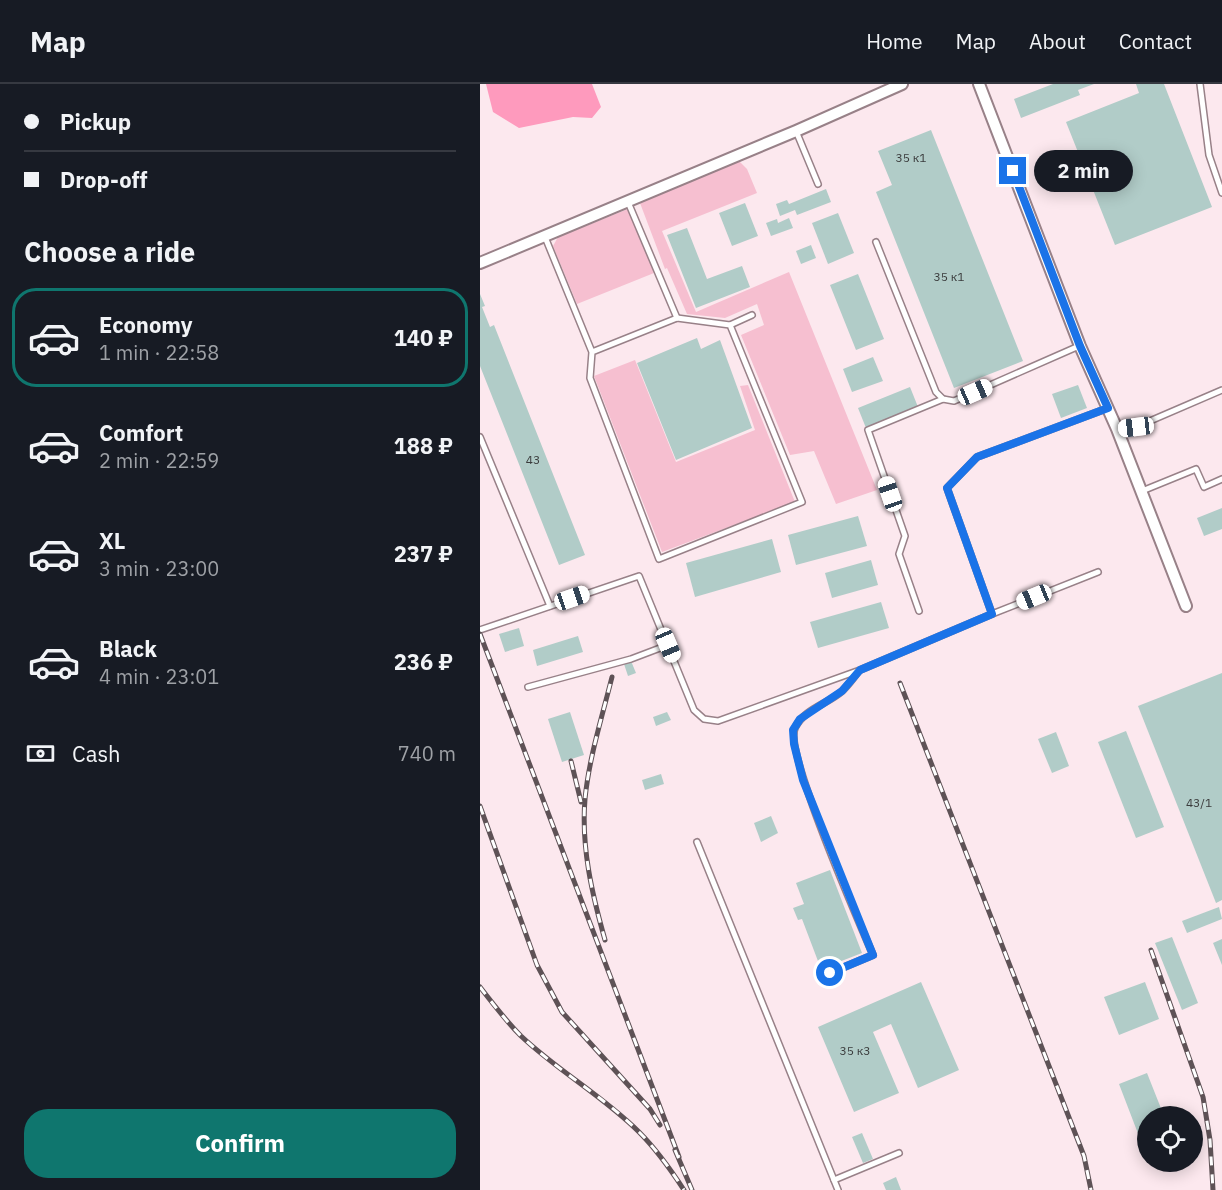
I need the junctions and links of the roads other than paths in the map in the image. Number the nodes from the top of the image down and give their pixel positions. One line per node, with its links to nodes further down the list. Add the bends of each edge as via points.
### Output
1 (902, 84): 4 (street)
2 (979, 84): 14 (street)
3 (1200, 84): 6 (lane, via 1209,155)
4 (796, 131): 5 (lane); 7 (street)
5 (818, 184)
6 (1222, 193)
7 (628, 202): 8 (street); 12 (lane)
8 (545, 237): 10 (street); 15 (lane)
9 (876, 242): 17 (lane, via 936,392)
10 (480, 263)
11 (752, 315): 13 (lane)
12 (677, 318): 13 (lane); 15 (lane)
13 (730, 325): 15 (lane, via 802,502 659,559 590,378)
14 (1080, 346): 17 (lane, via 954,401); 18 (street)
15 (592, 352)
16 (1222, 390): 19 (lane, via 1136,427)
17 (944, 399): 26 (lane, via 868,430 905,536 899,554)
18 (1108, 408): 19 (street); 27 (lane, via 977,457 947,488)
19 (1117, 429): 22 (street)
20 (480, 437): 24 (lane)
21 (1222, 479): 22 (lane, via 1204,487 1196,469)
22 (1140, 492): 25 (street)
23 (1098, 572): 27 (lane)
24 (550, 606): 28 (lane); 29 (lane, via 639,576)
25 (1186, 606)
26 (920, 611)
27 (992, 614): 30 (lane)
28 (480, 630)
29 (668, 645): 30 (lane, via 694,710 704,719 718,721); 31 (lane)
30 (860, 670): 33 (lane, via 842,691 800,719 793,730 803,780 873,955)
31 (528, 687)
32 (697, 842): 35 (lane)
33 (830, 973)
34 (899, 1153): 35 (lane)
35 (834, 1180): 36 (lane)
36 (838, 1190)

